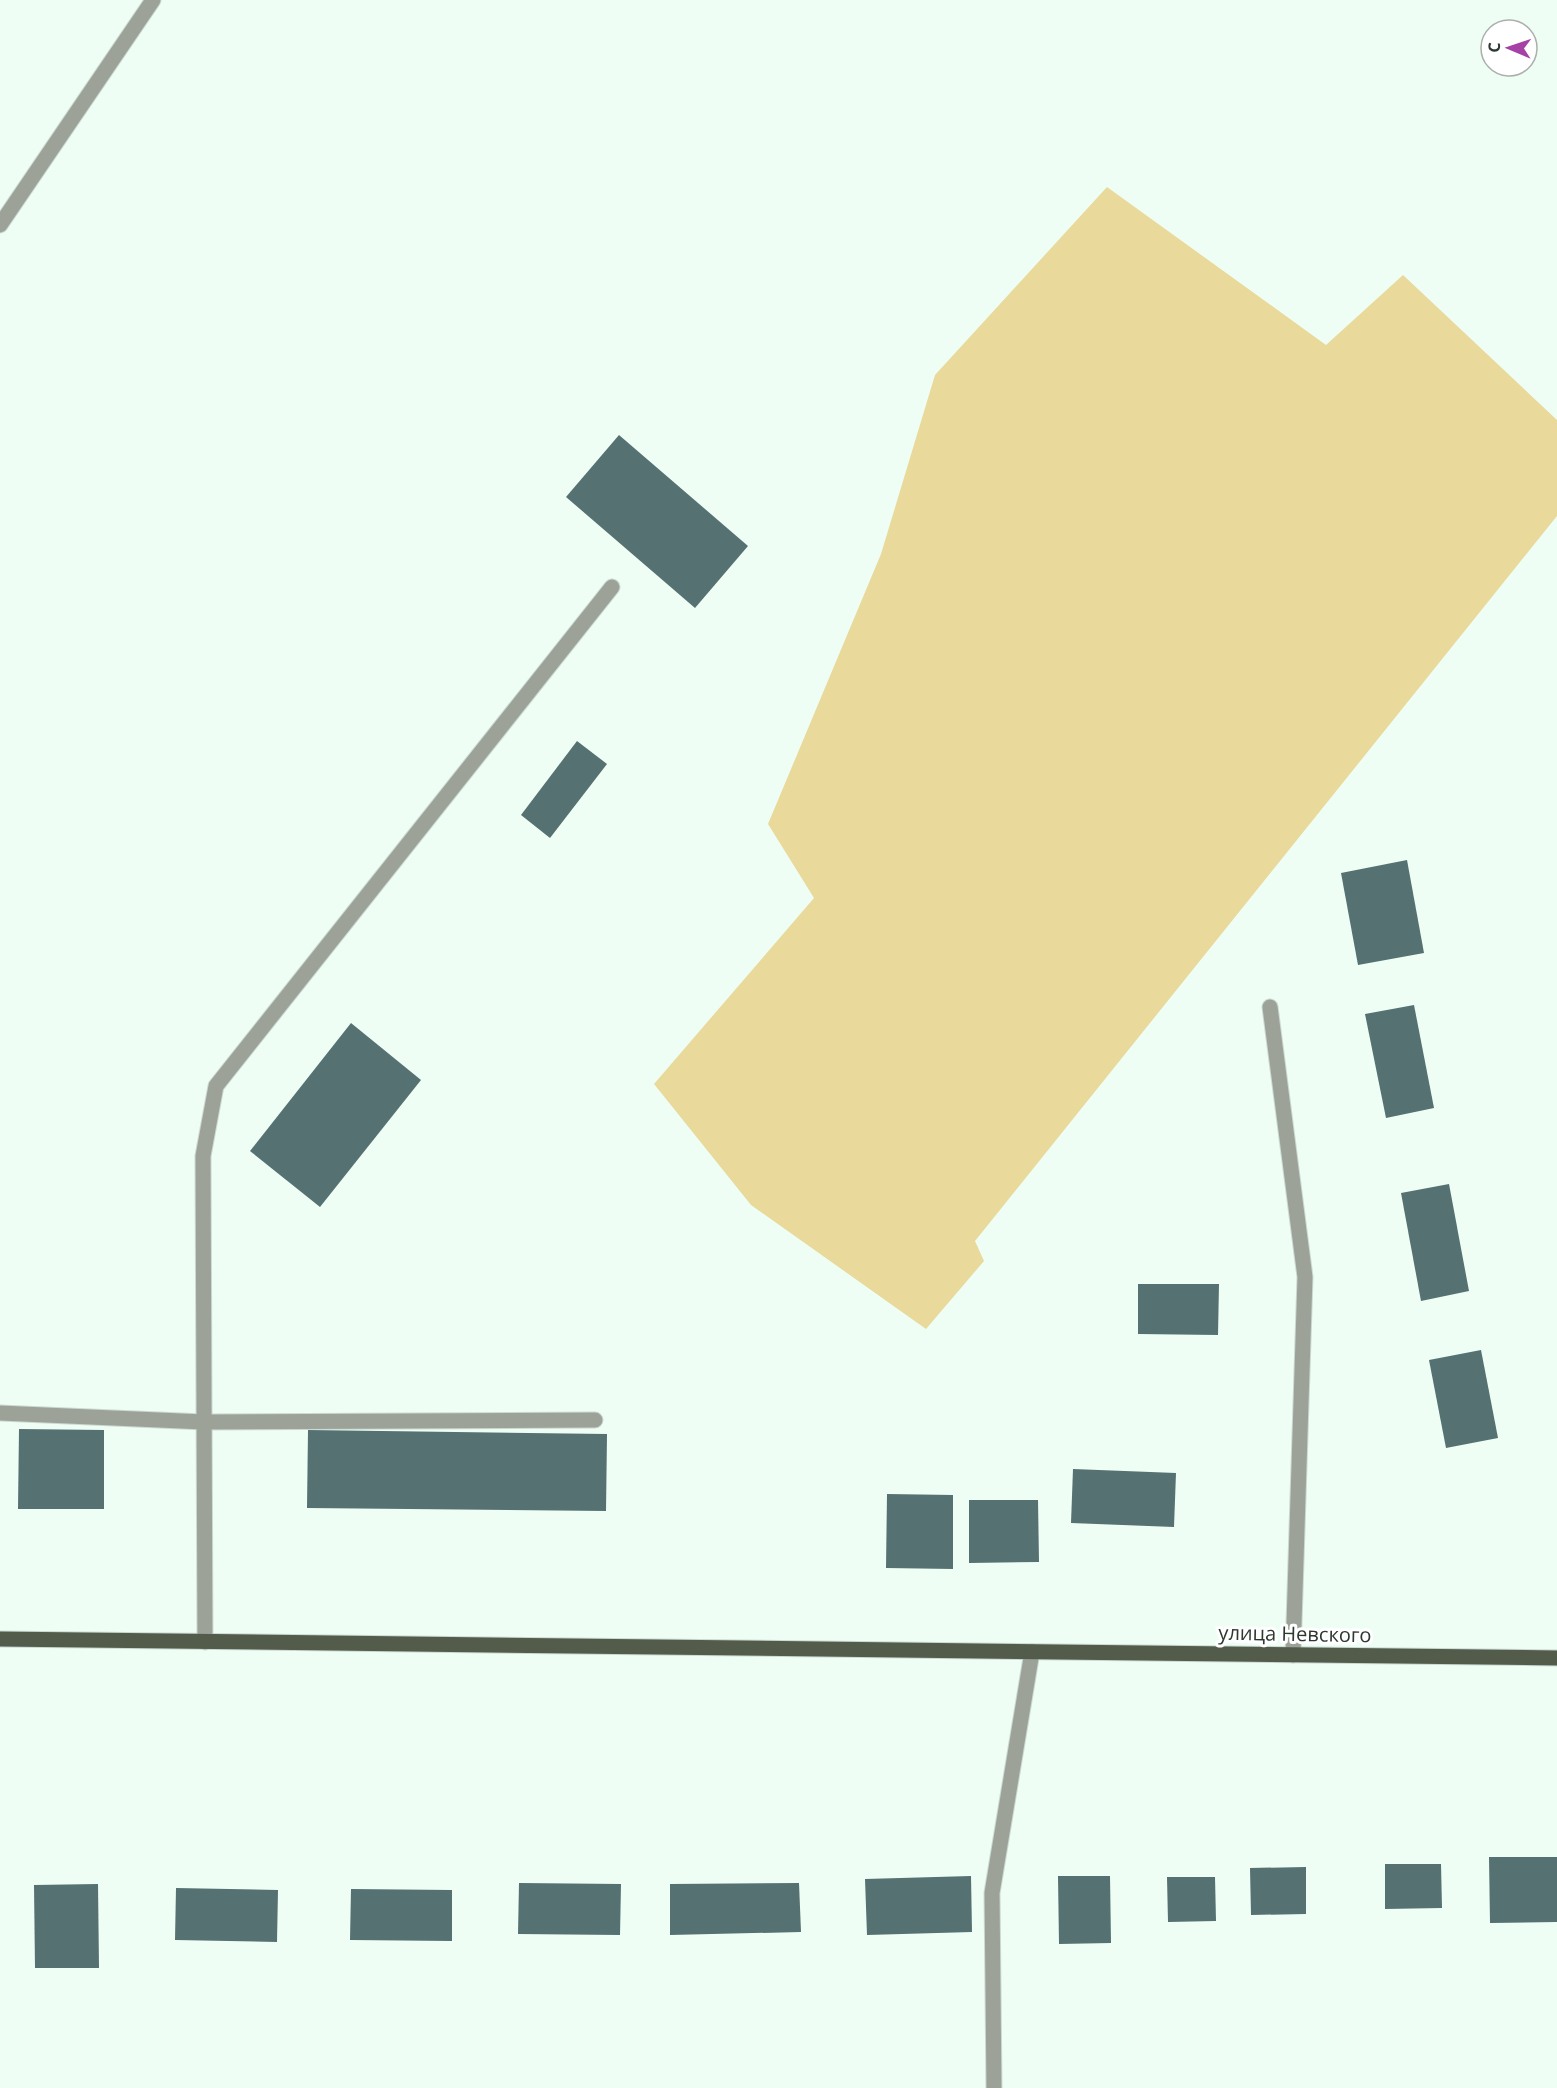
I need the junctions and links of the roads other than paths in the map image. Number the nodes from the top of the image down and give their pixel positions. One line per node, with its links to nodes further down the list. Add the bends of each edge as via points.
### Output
1 (153, 0): 2 (street)
2 (0, 225)
3 (612, 587): 7 (street, via 216,1086 203,1156)
4 (1270, 1007): 11 (street, via 1305,1277)
5 (0, 1413): 7 (street)
6 (595, 1420): 7 (street)
7 (204, 1422): 9 (street)
8 (0, 1640): 9 (main road, улица Невского)
9 (205, 1642): 10 (main road, улица Невского)
10 (1032, 1652): 11 (main road, улица Невского); 13 (street, via 992,1893)
11 (1293, 1655): 12 (main road, улица Невского)
12 (1557, 1658)
13 (994, 2088)

